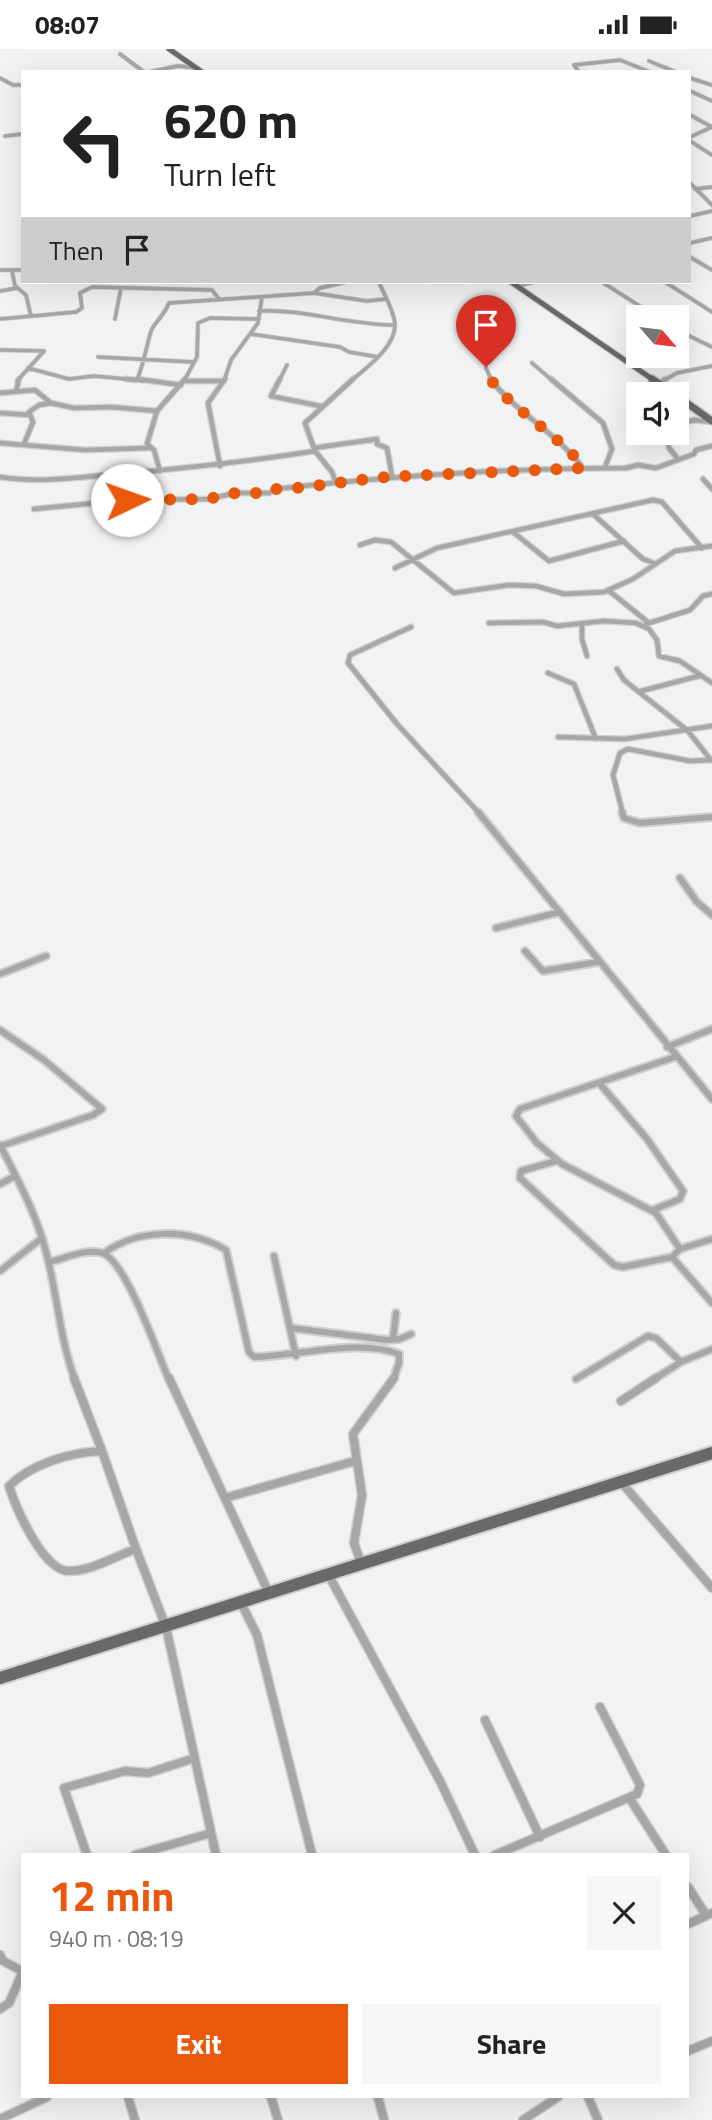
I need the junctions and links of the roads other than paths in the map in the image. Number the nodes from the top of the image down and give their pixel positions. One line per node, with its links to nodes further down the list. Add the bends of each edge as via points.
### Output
1 (169, 49): 6 (main road)
2 (120, 54): 4 (street)
3 (649, 61): 9 (street)
4 (144, 70)
5 (159, 70): 6 (street)
6 (200, 70)
7 (578, 70): 8 (street, via 574,65 620,60)
8 (645, 70)
9 (671, 70)
10 (0, 78): 12 (street)
11 (691, 78): 13 (street)
12 (21, 85)
13 (712, 85)
14 (691, 91): 15 (street)
15 (712, 101)
16 (691, 116): 17 (street)
17 (712, 127): 18 (street)
18 (705, 132): 20 (street); 22 (street)
19 (21, 134): 21 (street)
20 (712, 134)
21 (5, 136)
22 (691, 139)
23 (691, 140): 24 (street)
24 (712, 155)
25 (691, 184): 27 (street)
26 (712, 187): 27 (street)
27 (696, 190): 28 (street); 29 (street)
28 (691, 192)
29 (712, 205)
30 (712, 211): 31 (street)
31 (691, 216)
32 (712, 238): 33 (street)
33 (691, 243)
34 (691, 258): 37 (street)
35 (0, 270): 38 (street)
36 (21, 270): 38 (street)
37 (712, 270)
38 (12, 271): 45 (street)
39 (174, 284): 47 (street)
40 (337, 284): 49 (street)
41 (380, 284): 52 (street)
42 (514, 284): 76 (main road)
43 (605, 284): 53 (street)
44 (668, 284): 55 (street)
45 (17, 288): 48 (street); 56 (street, via 26,295)
46 (121, 288): 47 (street); 56 (street, via 86,289 80,293 80,310); 58 (street)
47 (175, 290): 51 (street, via 212,291)
48 (0, 291)
49 (314, 293): 50 (street); 52 (street, via 367,301)
50 (262, 297): 51 (street); 54 (street)
51 (219, 299): 67 (street, via 169,303 164,317 152,327)
52 (386, 299): 60 (street)
53 (638, 305)
54 (259, 311): 59 (street); 60 (street, via 287,310 344,322)
55 (712, 312)
56 (32, 316): 57 (street)
57 (0, 319)
58 (115, 319)
59 (259, 319): 61 (street); 68 (street, via 199,321 198,355)
60 (394, 325): 66 (street, via 394,335)
61 (250, 334): 66 (street); 75 (street, via 231,360)
62 (690, 336): 63 (street)
63 (712, 347)
64 (0, 350): 73 (street, via 44,351)
65 (98, 356): 67 (street)
66 (378, 356): 83 (street)
67 (146, 359): 68 (street); 74 (street)
68 (193, 362): 78 (street)
69 (532, 363): 97 (street, via 607,428 612,449)
70 (287, 365): 83 (street, via 271,396)
71 (712, 366): 77 (street, via 677,373)
72 (486, 367): 98 (street, via 489,379 502,393 571,451)
73 (28, 368): 74 (street, via 69,379); 79 (street, via 16,382)
74 (137, 380): 78 (street)
75 (225, 380): 78 (street); 96 (street, via 208,403)
76 (658, 382)
77 (661, 382)
78 (183, 383): 84 (street)
79 (16, 391): 80 (street); 81 (street, via 42,391)
80 (0, 393)
81 (51, 403): 84 (street); 86 (street, via 34,408)
82 (689, 405): 88 (main road)
83 (320, 406): 94 (street, via 305,423)
84 (157, 411): 93 (street, via 147,444)
85 (0, 413): 86 (street)
86 (30, 415): 90 (street, via 33,422)
87 (689, 421): 88 (street)
88 (712, 421)
89 (0, 443): 90 (street)
90 (24, 444): 93 (street, via 86,450)
91 (669, 445): 95 (street)
92 (712, 446): 95 (street)
93 (150, 448): 99 (street, via 156,453)
94 (315, 449): 96 (street); 100 (street, via 377,439 377,444 387,448); 103 (street)
95 (677, 458): 97 (street, via 656,468)
96 (220, 466): 99 (street)
97 (605, 467): 98 (street)
98 (583, 468): 100 (street)
99 (160, 471): 101 (street, via 46,480)
100 (392, 476): 103 (street)
101 (0, 477)
102 (703, 479): 104 (street)
103 (336, 483): 105 (street, via 208,499 161,498)
104 (712, 489)
105 (34, 509)
106 (593, 514): 107 (street); 108 (street); 111 (street, via 659,501)
107 (513, 532): 108 (street, via 549,561); 112 (street)
108 (624, 541): 113 (street)
109 (360, 544): 112 (street, via 391,542)
110 (712, 546): 111 (street)
111 (702, 548): 113 (street, via 675,551)
112 (412, 558): 114 (street); 115 (street, via 454,593 509,585 564,594)
113 (654, 563): 115 (street)
114 (395, 568)
115 (608, 590): 118 (street)
116 (712, 594): 118 (street, via 703,596 690,610)
117 (489, 623): 119 (street)
118 (649, 623): 120 (street)
119 (582, 624): 120 (street, via 621,620); 122 (street)
120 (642, 625): 125 (street, via 652,634 659,656 680,661)
121 (411, 627): 135 (street, via 350,655 347,663)
122 (587, 656)
123 (617, 669): 127 (street)
124 (548, 673): 131 (street, via 574,684)
125 (699, 676): 126 (street); 127 (street)
126 (712, 683)
127 (641, 691): 129 (street)
128 (712, 726): 129 (street)
129 (688, 731): 131 (street); 132 (street)
130 (558, 737): 131 (street, via 575,734)
131 (596, 739)
132 (711, 760): 133 (street, via 690,761 628,750 620,753 613,775 624,818 640,823)
133 (712, 817)
134 (680, 878): 136 (street)
135 (560, 912): 137 (street); 140 (street)
136 (712, 915)
137 (496, 928)
138 (525, 951): 140 (street, via 543,971)
139 (46, 956): 141 (street)
140 (598, 962): 144 (street)
141 (0, 974)
142 (712, 1029): 144 (street)
143 (0, 1030): 148 (street, via 102,1109)
144 (667, 1047): 145 (street)
145 (675, 1057): 146 (street); 147 (street)
146 (600, 1084): 149 (street, via 515,1113 530,1139); 152 (street, via 683,1191 680,1199)
147 (712, 1099)
148 (1, 1145): 150 (street)
149 (556, 1161): 152 (street); 158 (street, via 521,1171 520,1178 614,1265)
150 (15, 1176): 151 (street); 153 (street, via 33,1208)
151 (0, 1184)
152 (653, 1210): 155 (street)
153 (42, 1238): 159 (street); 160 (street)
154 (712, 1239): 155 (street)
155 (680, 1249): 158 (street)
156 (104, 1253): 159 (street); 167 (street, via 112,1245 147,1235 178,1234 218,1243 226,1249 249,1352 254,1357); 175 (street, via 113,1259 142,1313)
157 (274, 1256): 163 (street)
158 (672, 1258): 161 (street)
159 (50, 1262): 171 (street, via 65,1354)
160 (0, 1271)
161 (712, 1303)
162 (396, 1313): 165 (street)
163 (291, 1328): 165 (street); 167 (street)
164 (411, 1334): 165 (street)
165 (393, 1339)
166 (712, 1349): 168 (street)
167 (296, 1356): 173 (street, via 375,1347 399,1354 395,1375 353,1434)
168 (681, 1362): 169 (street, via 648,1336); 170 (street)
169 (576, 1379)
170 (621, 1401)
171 (102, 1451): 176 (street); 176 (street, via 19,1475 9,1486 19,1517 54,1566 64,1571)
172 (712, 1453): 174 (main road)
173 (355, 1461): 175 (street); 177 (street, via 362,1495 354,1542)
174 (620, 1481): 177 (main road); 179 (street)
175 (225, 1498): 180 (street)
176 (138, 1548): 182 (street)
177 (361, 1563): 178 (main road)
178 (328, 1574): 180 (main road); 194 (street)
179 (712, 1588)
180 (269, 1593): 181 (main road)
181 (241, 1603): 182 (main road); 193 (street, via 257,1636)
182 (166, 1627): 183 (main road); 186 (street)
183 (0, 1678)
184 (600, 1707): 187 (street, via 640,1785)
185 (485, 1720): 189 (street)
186 (195, 1758): 188 (street); 190 (street, via 148,1773 125,1771 64,1788)
187 (630, 1799): 189 (street); 196 (street)
188 (211, 1833): 191 (street); 192 (street)
189 (540, 1837): 195 (street)
190 (86, 1853)
191 (142, 1853)
192 (216, 1853)
193 (311, 1853)
194 (474, 1853)
195 (500, 1853)
196 (665, 1853)
197 (689, 1888): 198 (street)
198 (709, 1914): 199 (street)
199 (689, 1924)
200 (0, 1955): 201 (street)
201 (21, 1970)
202 (21, 1973): 203 (street, via 9,2003)
203 (0, 2009)
204 (712, 2041): 205 (street)
205 (689, 2052)
206 (45, 2098): 212 (street)
207 (128, 2098): 213 (street)
208 (271, 2098): 214 (street)
209 (378, 2098): 215 (street)
210 (556, 2098): 216 (street)
211 (592, 2098): 217 (street)
212 (0, 2119)
213 (135, 2120)
214 (278, 2120)
215 (384, 2120)
216 (523, 2120)
217 (598, 2120)

